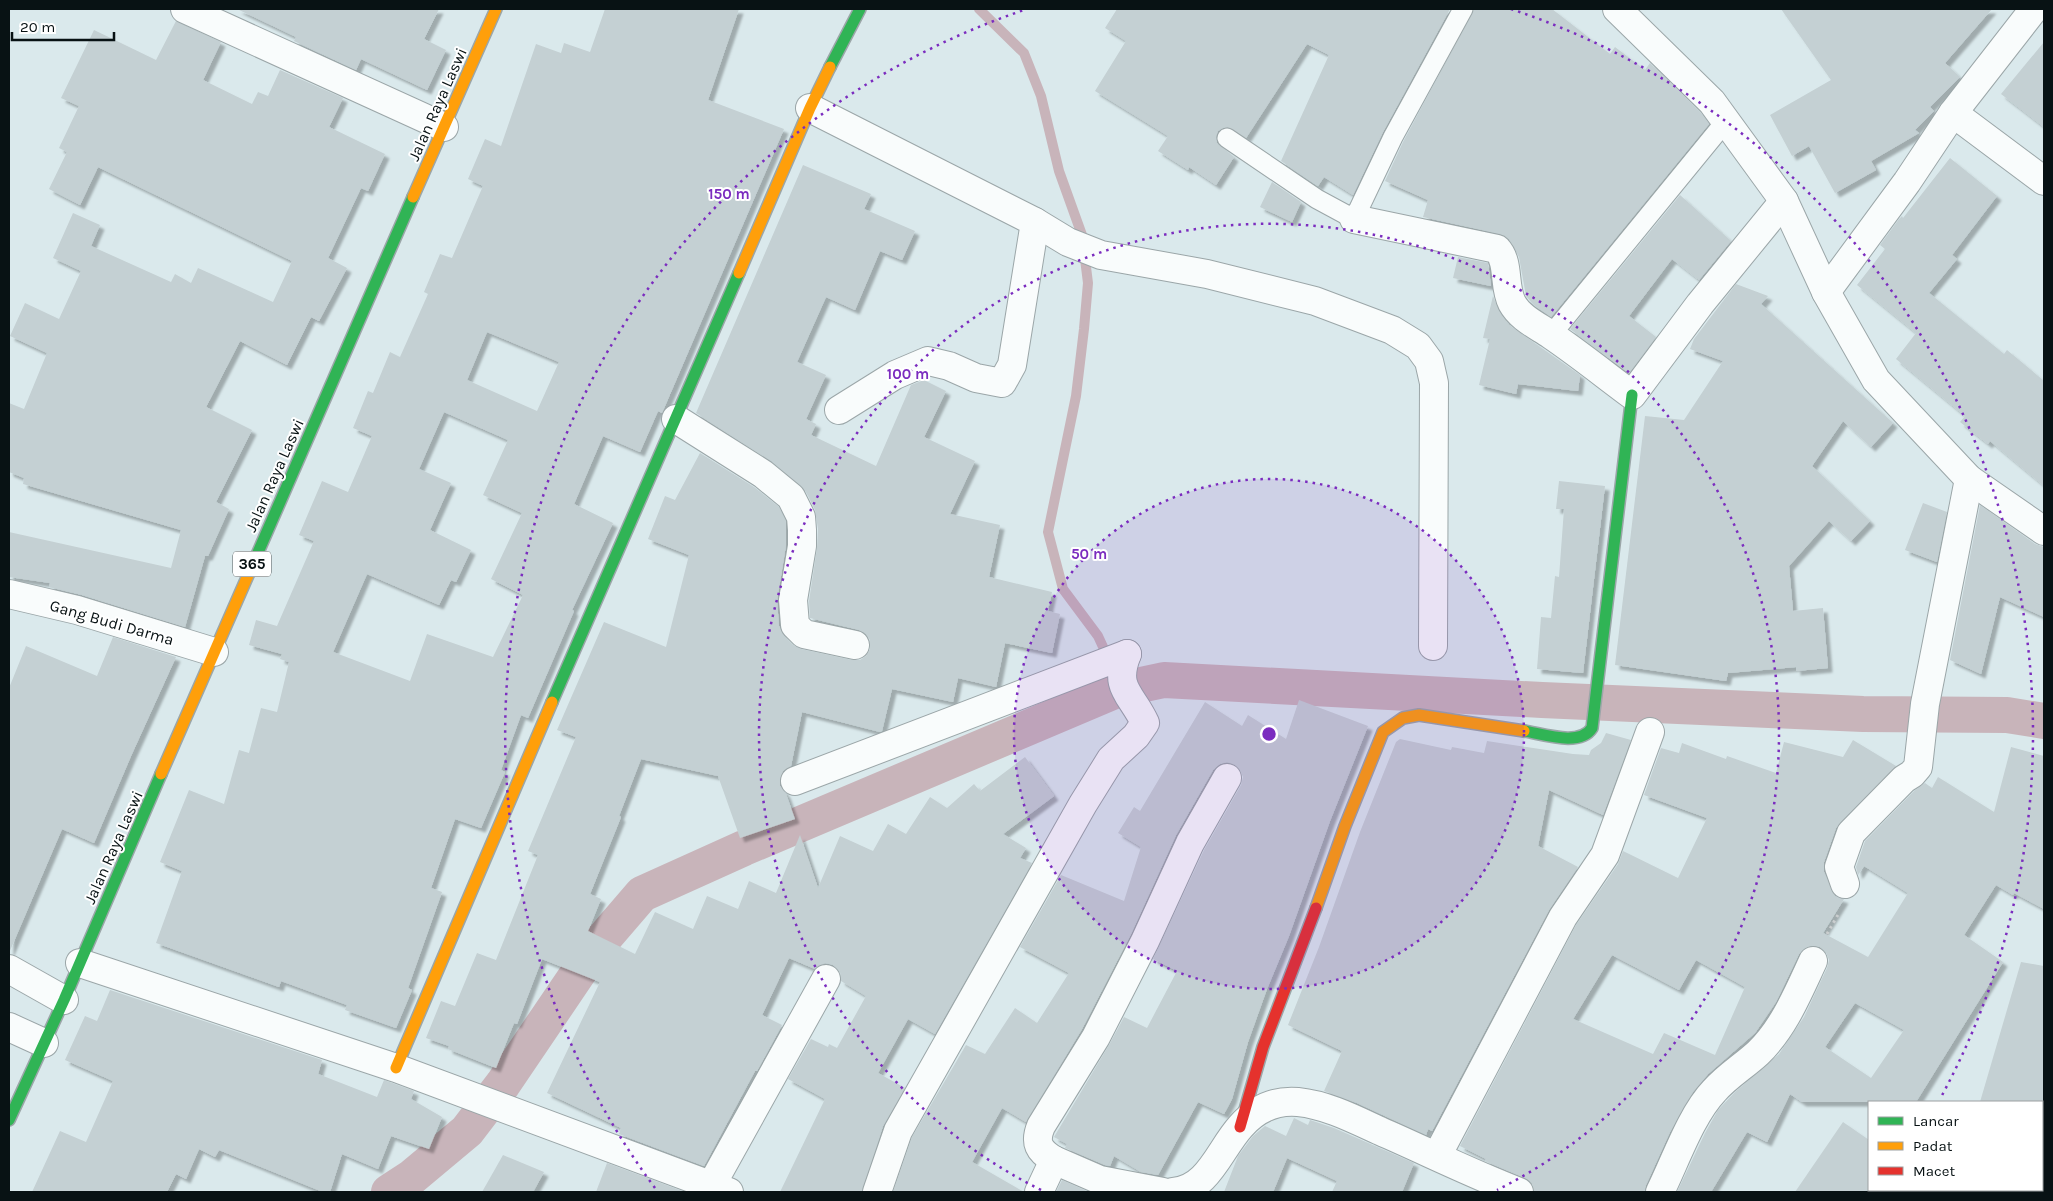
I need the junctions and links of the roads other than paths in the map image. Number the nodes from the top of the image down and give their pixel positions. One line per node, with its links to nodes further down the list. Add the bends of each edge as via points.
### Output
1 (185, 9): 10 (street)
2 (496, 9): 10 (street, Jalan Raya Laswi / 365)
3 (860, 9): 7 (street)
4 (1463, 9): 14 (lane, via 1393,137)
5 (1617, 9): 9 (street, via 1712,102)
6 (2034, 9): 8 (street)
7 (810, 108): 15 (street); 20 (street)
8 (1953, 114): 12 (street); 16 (street)
9 (1726, 121): 13 (street); 17 (lane)
10 (444, 127): 26 (street, Jalan Raya Laswi / 365)
11 (1227, 138): 14 (lane, via 1317,199)
12 (2044, 181)
13 (1784, 201): 16 (street); 18 (street, via 1700,304)
14 (1354, 219): 17 (street, via 1498,249 1503,255 1507,289 1513,304 1525,318)
15 (1035, 222): 19 (street, via 1012,365 1002,383 976,378 928,361 895,375); 25 (street, via 1068,242 1101,255 1207,274 1315,301 1392,330 1418,346 1429,361 1434,383)
16 (1826, 292): 21 (street, via 1876,380)
17 (1551, 335): 18 (street)
18 (1632, 395): 40 (street, via 1592,728 1588,734 1575,739 1419,716 1404,718 1383,732 1282,994)
19 (839, 410)
20 (676, 420): 24 (street, via 763,474 791,497 801,517 802,530 793,600 794,625 804,634); 38 (street)
21 (1969, 479): 22 (street); 30 (street, via 1925,704 1918,768 1851,833 1839,867)
22 (2044, 531)
23 (9, 594): 26 (street, Gang Budi Darma, via 77,610)
24 (855, 645)
25 (1433, 646)
26 (214, 652): 32 (street, Jalan Raya Laswi / 365)
27 (1650, 732): 41 (street, via 1605,855 1563,917)
28 (1227, 778): 42 (street, via 1190,843 1096,1036 1041,1126 1038,1146)
29 (795, 781): 44 (street, via 1127,654 1120,672 1123,686 1138,706 1145,723 1111,759 1083,804 898,1131)
30 (1845, 884)
31 (1813, 961): 49 (street, via 1777,1030 1759,1052 1714,1091 1698,1114)
32 (80, 963): 35 (street, Jalan Raya Laswi / 365); 38 (street)
33 (9, 969): 35 (street)
34 (826, 978): 43 (street)
35 (64, 1000): 37 (street, Jalan Raya Laswi / 365)
36 (9, 1027): 37 (street)
37 (44, 1043): 39 (street, Jalan Raya Laswi / 365)
38 (396, 1068): 43 (street)
39 (9, 1120)
40 (1240, 1127): 41 (street, via 1260,1109 1296,1102 1313,1104); 47 (street, via 1198,1184)
41 (1437, 1156): 48 (street)
42 (1054, 1160): 45 (street); 46 (street, via 1100,1180)
43 (720, 1189)
44 (877, 1192)
45 (1039, 1192)
46 (1162, 1192)
47 (1173, 1192)
48 (1519, 1192)
49 (1660, 1192)

